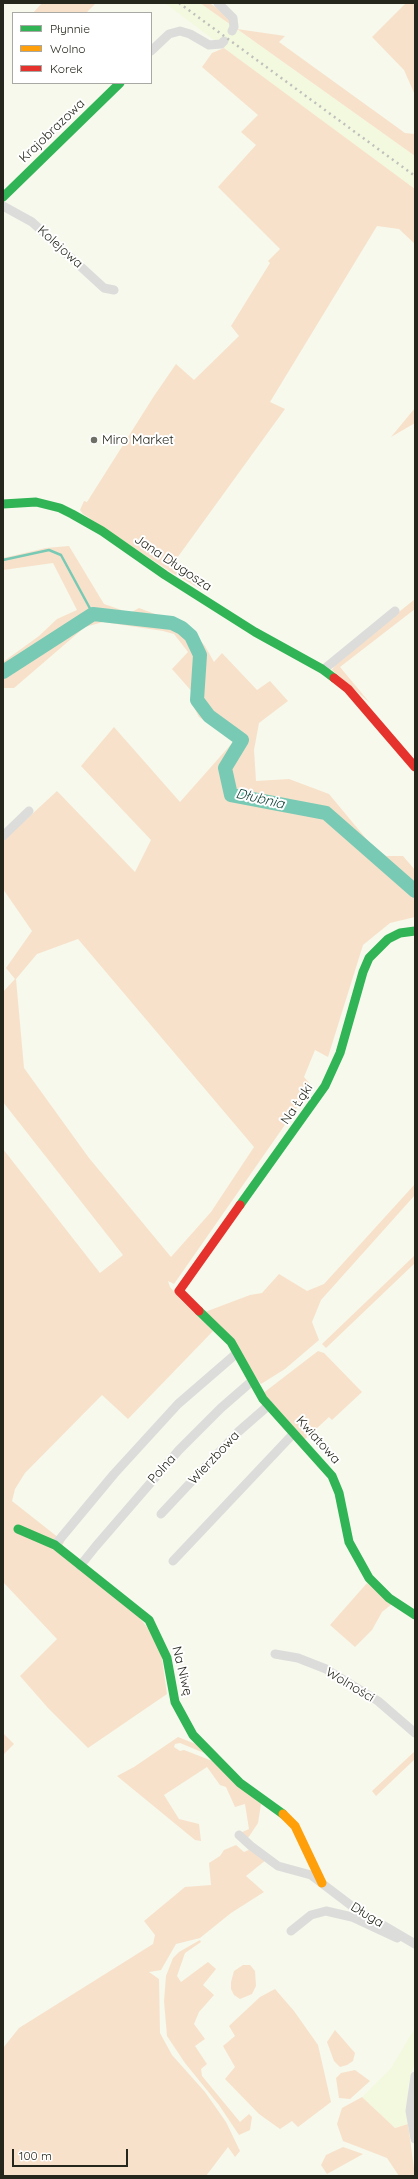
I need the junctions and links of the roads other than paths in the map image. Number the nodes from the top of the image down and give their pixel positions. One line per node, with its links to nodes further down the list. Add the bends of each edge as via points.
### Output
1 (218, 3): 2 (street, via 232,18)
2 (232, 31)
3 (224, 41): 4 (street, via 221,44 209,45 180,31 169,34)
4 (152, 50)
5 (119, 84): 6 (street, Krajobrazowa)
6 (3, 197)
7 (3, 206): 8 (street, Kolejowa, via 32,222 104,288)
8 (114, 290)
9 (3, 504): 11 (street, Jana Długosza, via 36,502 72,514 255,632)
10 (395, 611): 11 (street)
11 (323, 670): 12 (street, Jana Długosza, via 348,689)
12 (415, 767)
13 (29, 811): 14 (street)
14 (3, 836)
15 (415, 931): 16 (street, Na Łąki, via 393,936 372,954 363,972 340,1053 325,1086)
16 (179, 1291): 17 (street, Kwiatowa, via 222,1332)
17 (237, 1353): 18 (street, Kwiatowa); 23 (street, via 197,1386 168,1415 114,1474)
18 (252, 1381): 19 (street, Kwiatowa); 25 (street, Polna, via 179,1450)
19 (269, 1405): 20 (street, Kwiatowa); 21 (street, Wierzbowa, via 238,1432)
20 (294, 1433): 24 (street); 26 (street, Kwiatowa, via 335,1481 349,1542 369,1578 390,1598)
21 (161, 1514)
22 (18, 1529): 23 (street, Na Niwę)
23 (55, 1545): 25 (street, Na Niwę)
24 (173, 1561)
25 (80, 1566): 30 (street, Na Niwę, via 149,1620 167,1658 175,1702 193,1735 240,1783 283,1814 295,1826)
26 (415, 1614)
27 (276, 1654): 28 (street, Wolności, via 298,1658 326,1669 378,1701)
28 (415, 1733)
29 (239, 1835): 30 (street, Długa, via 278,1866 306,1873)
30 (322, 1882): 32 (street, Długa, via 350,1906)
31 (291, 1931): 32 (street, via 311,1915 326,1911 352,1917)
32 (415, 1945)
33 (415, 2076): 34 (street, via 410,2111)
34 (415, 2139)

